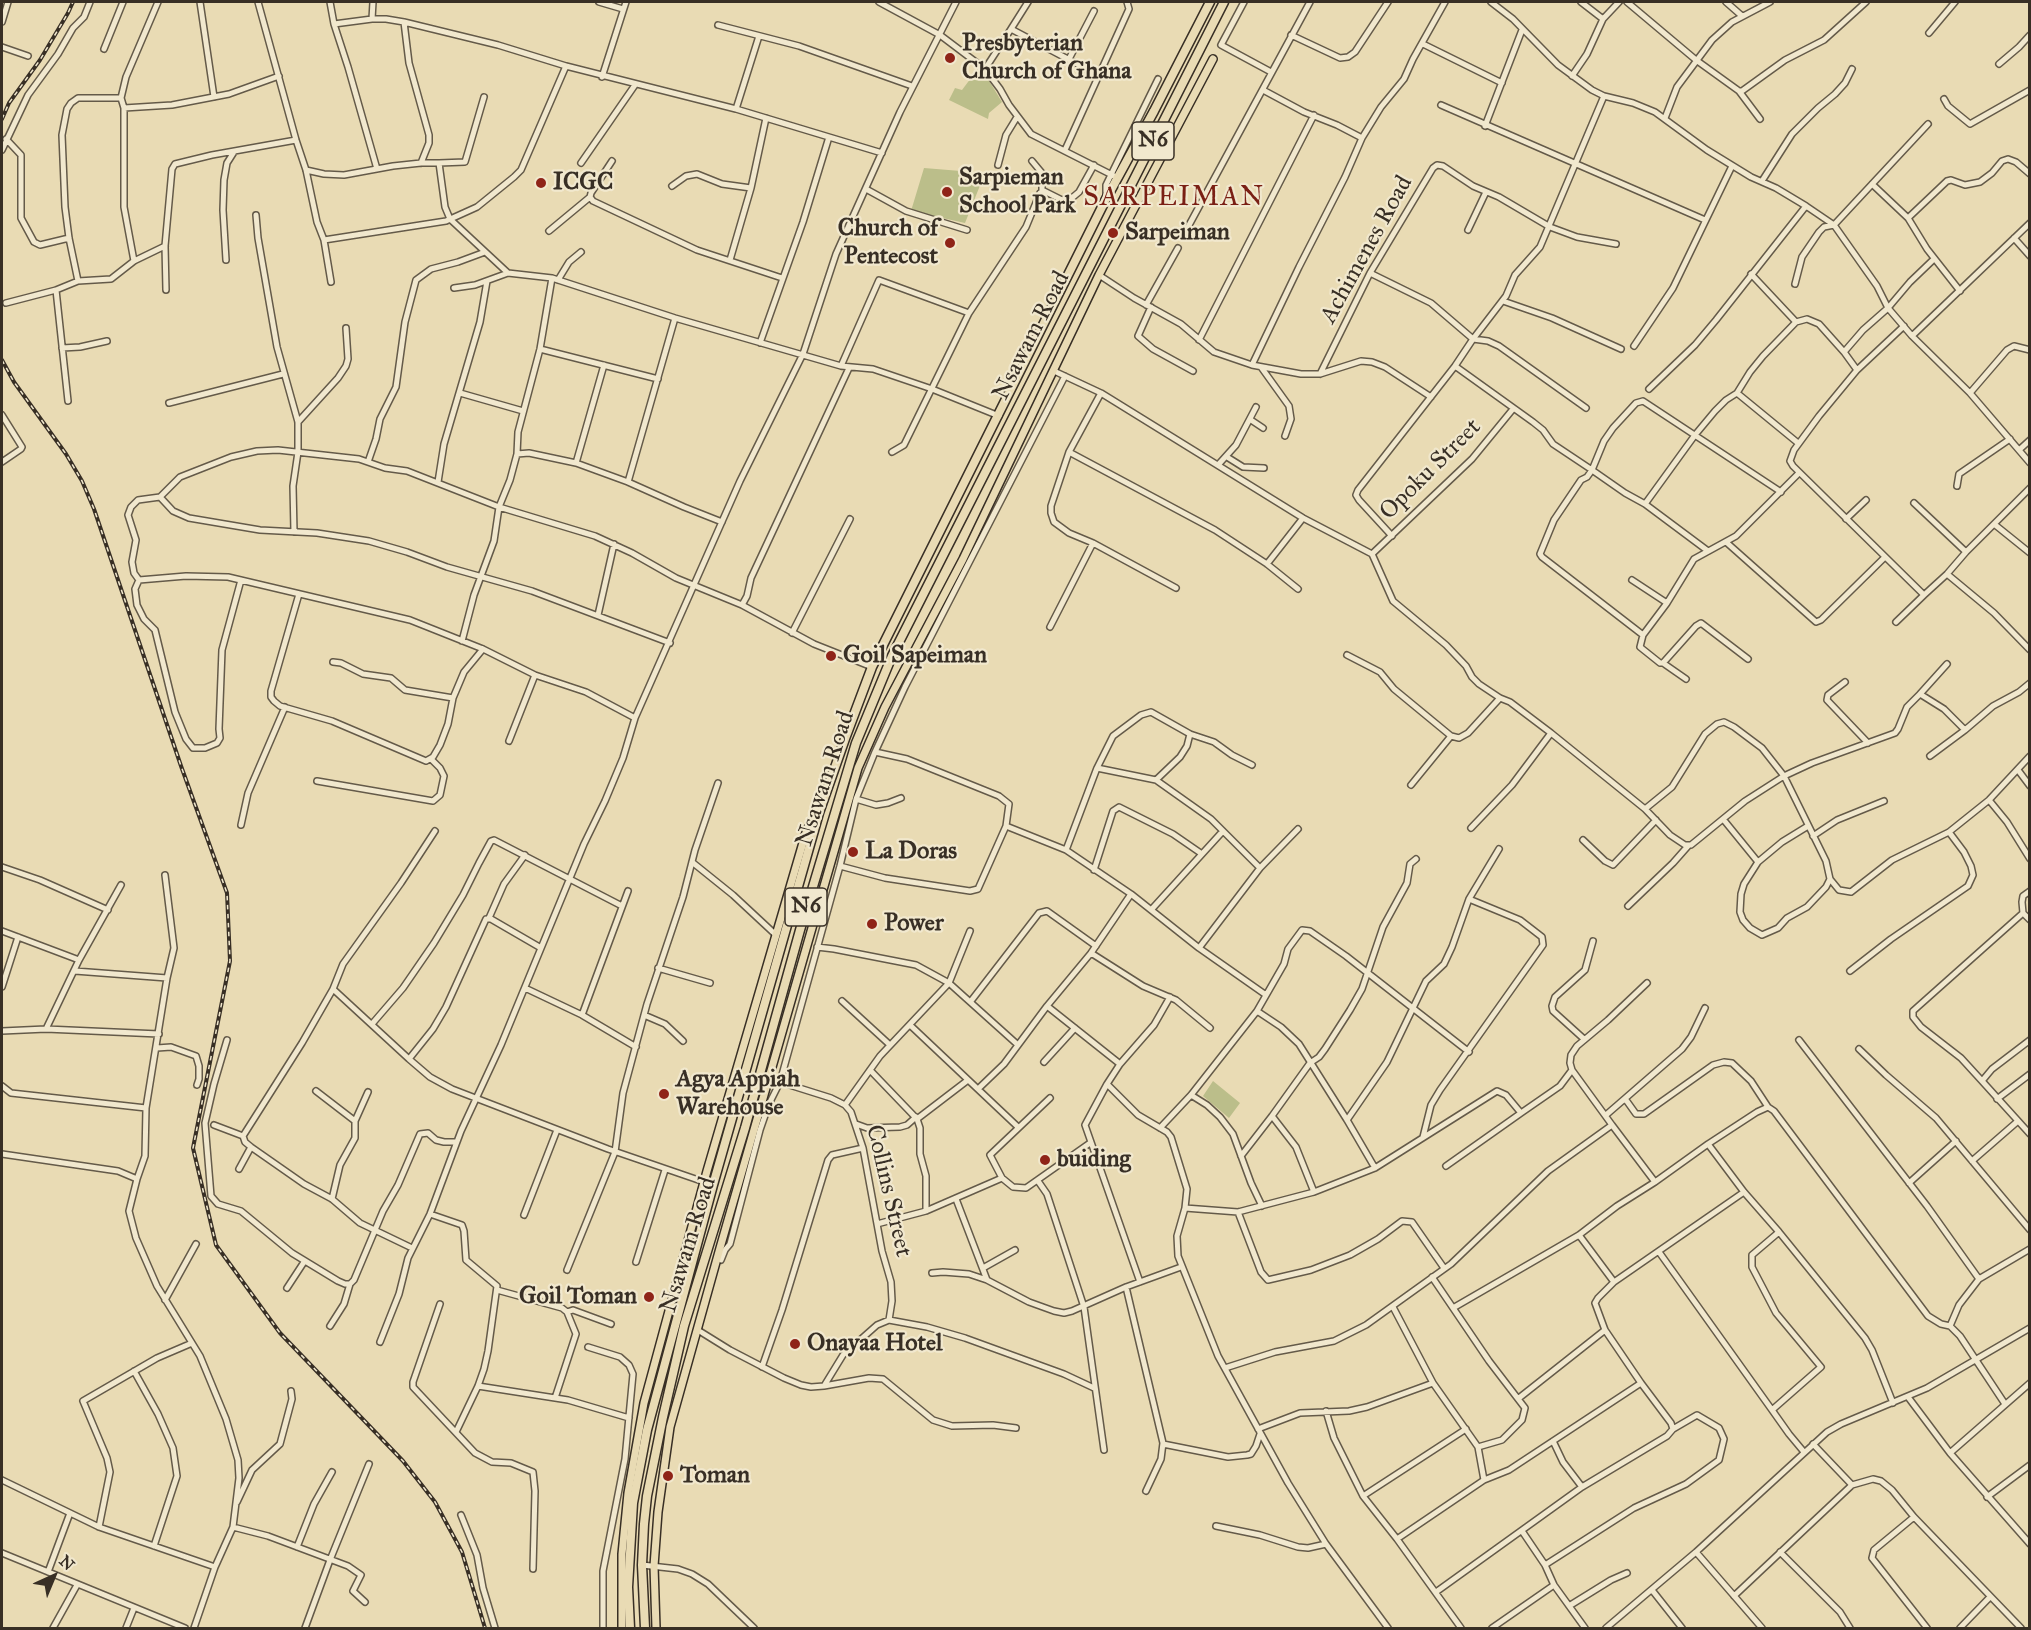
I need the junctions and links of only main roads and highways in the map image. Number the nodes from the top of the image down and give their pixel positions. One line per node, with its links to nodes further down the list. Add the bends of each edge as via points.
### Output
1 (1210, 2): 4 (highway, Nsawam Road / N6, via 1114,176 872,667)
2 (1224, 2): 8 (highway, Nsawam Road / N6, via 892,656 856,743 684,1326 649,1485 642,1565)
3 (1213, 59): 9 (main road, via 1099,275 858,768 670,1426 654,1566)
4 (819, 813): 5 (highway, Nsawam Road / N6, via 746,1075); 5 (main road, via 807,829)
5 (708, 1184): 6 (main road, via 644,1403 622,1554); 7 (highway, Nsawam Road / N6, via 647,1430 633,1503)
6 (622, 1629)
7 (630, 1629)
8 (645, 1629)
9 (656, 1629)

